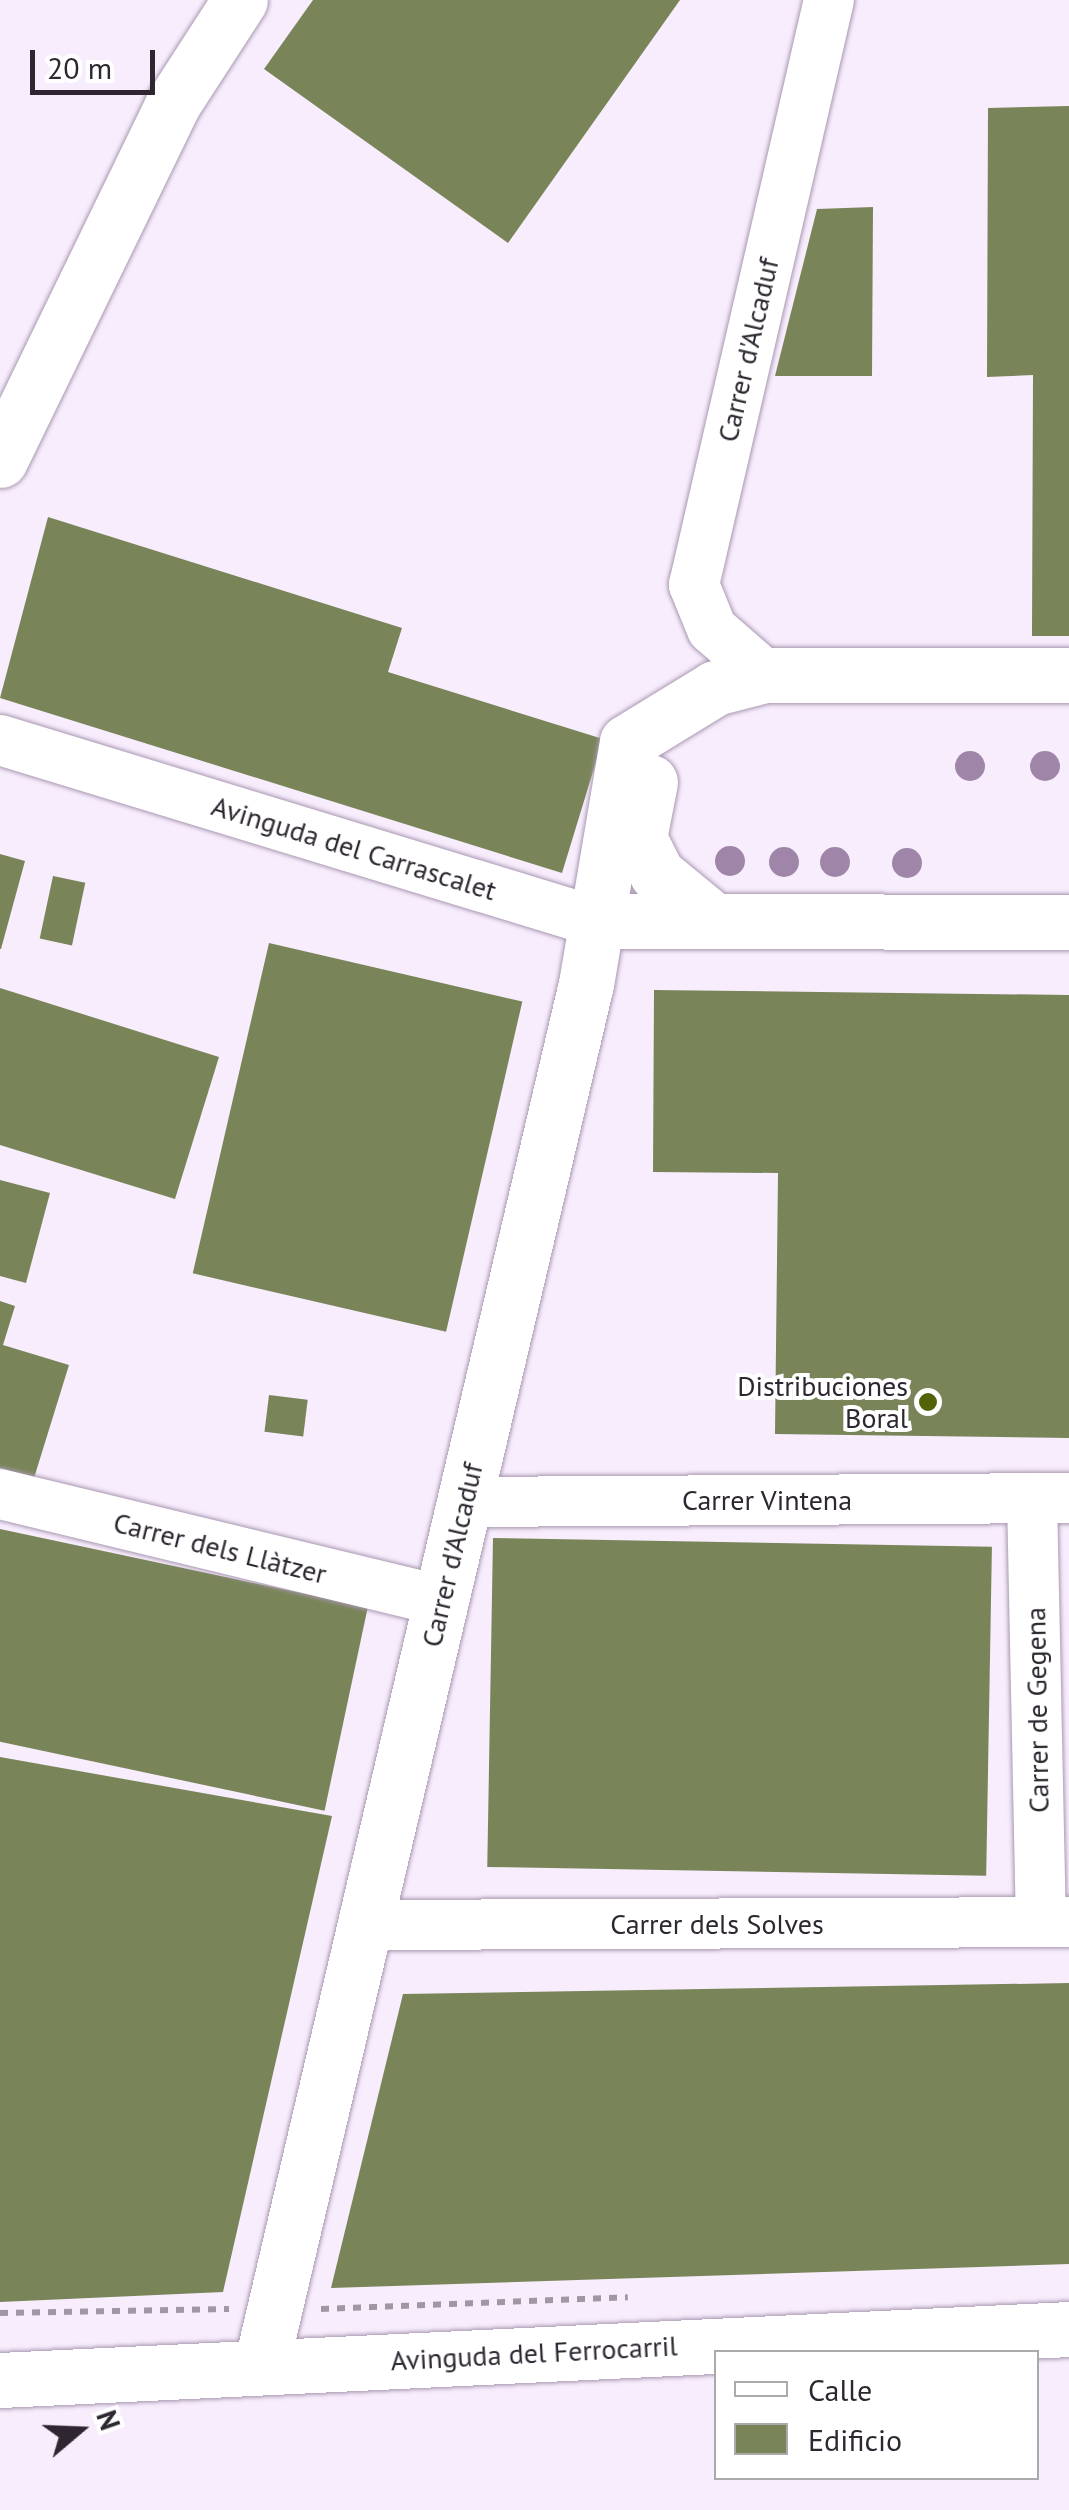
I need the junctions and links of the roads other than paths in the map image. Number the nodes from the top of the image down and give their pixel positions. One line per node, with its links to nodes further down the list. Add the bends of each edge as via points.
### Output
1 (240, 0): 3 (street, via 172,106)
2 (829, 0): 4 (street, Carrer d'Alcaduf, via 694,585 712,630)
3 (0, 460)
4 (765, 675): 5 (street); 8 (street, Carrer d'Alcaduf, via 715,688 627,742)
5 (908, 675): 6 (street); 9 (street, via 864,713 738,709 652,768 639,838 657,874)
6 (1069, 675)
7 (0, 740): 8 (street, Avinguda del Carrascalet)
8 (594, 921): 9 (street, Avinguda del Carrascalet); 13 (street, Carrer d'Alcaduf)
9 (714, 921): 10 (street, Avinguda del Carrascalet)
10 (1069, 922)
11 (0, 1494): 14 (street, Carrer dels Llàtzer)
12 (1051, 1498): 13 (street, Carrer Vintena); 15 (street, Carrer de Gegena)
13 (464, 1502): 14 (street, Carrer d'Alcaduf)
14 (441, 1601): 16 (street, Carrer d'Alcaduf)
15 (1055, 1922): 16 (street, Carrer dels Solves)
16 (364, 1925): 18 (street, Carrer d'Alcaduf)
17 (1069, 2329): 18 (street, Avinguda del Ferrocarril)
18 (260, 2366): 19 (street, Avinguda del Ferrocarril)
19 (0, 2380)

